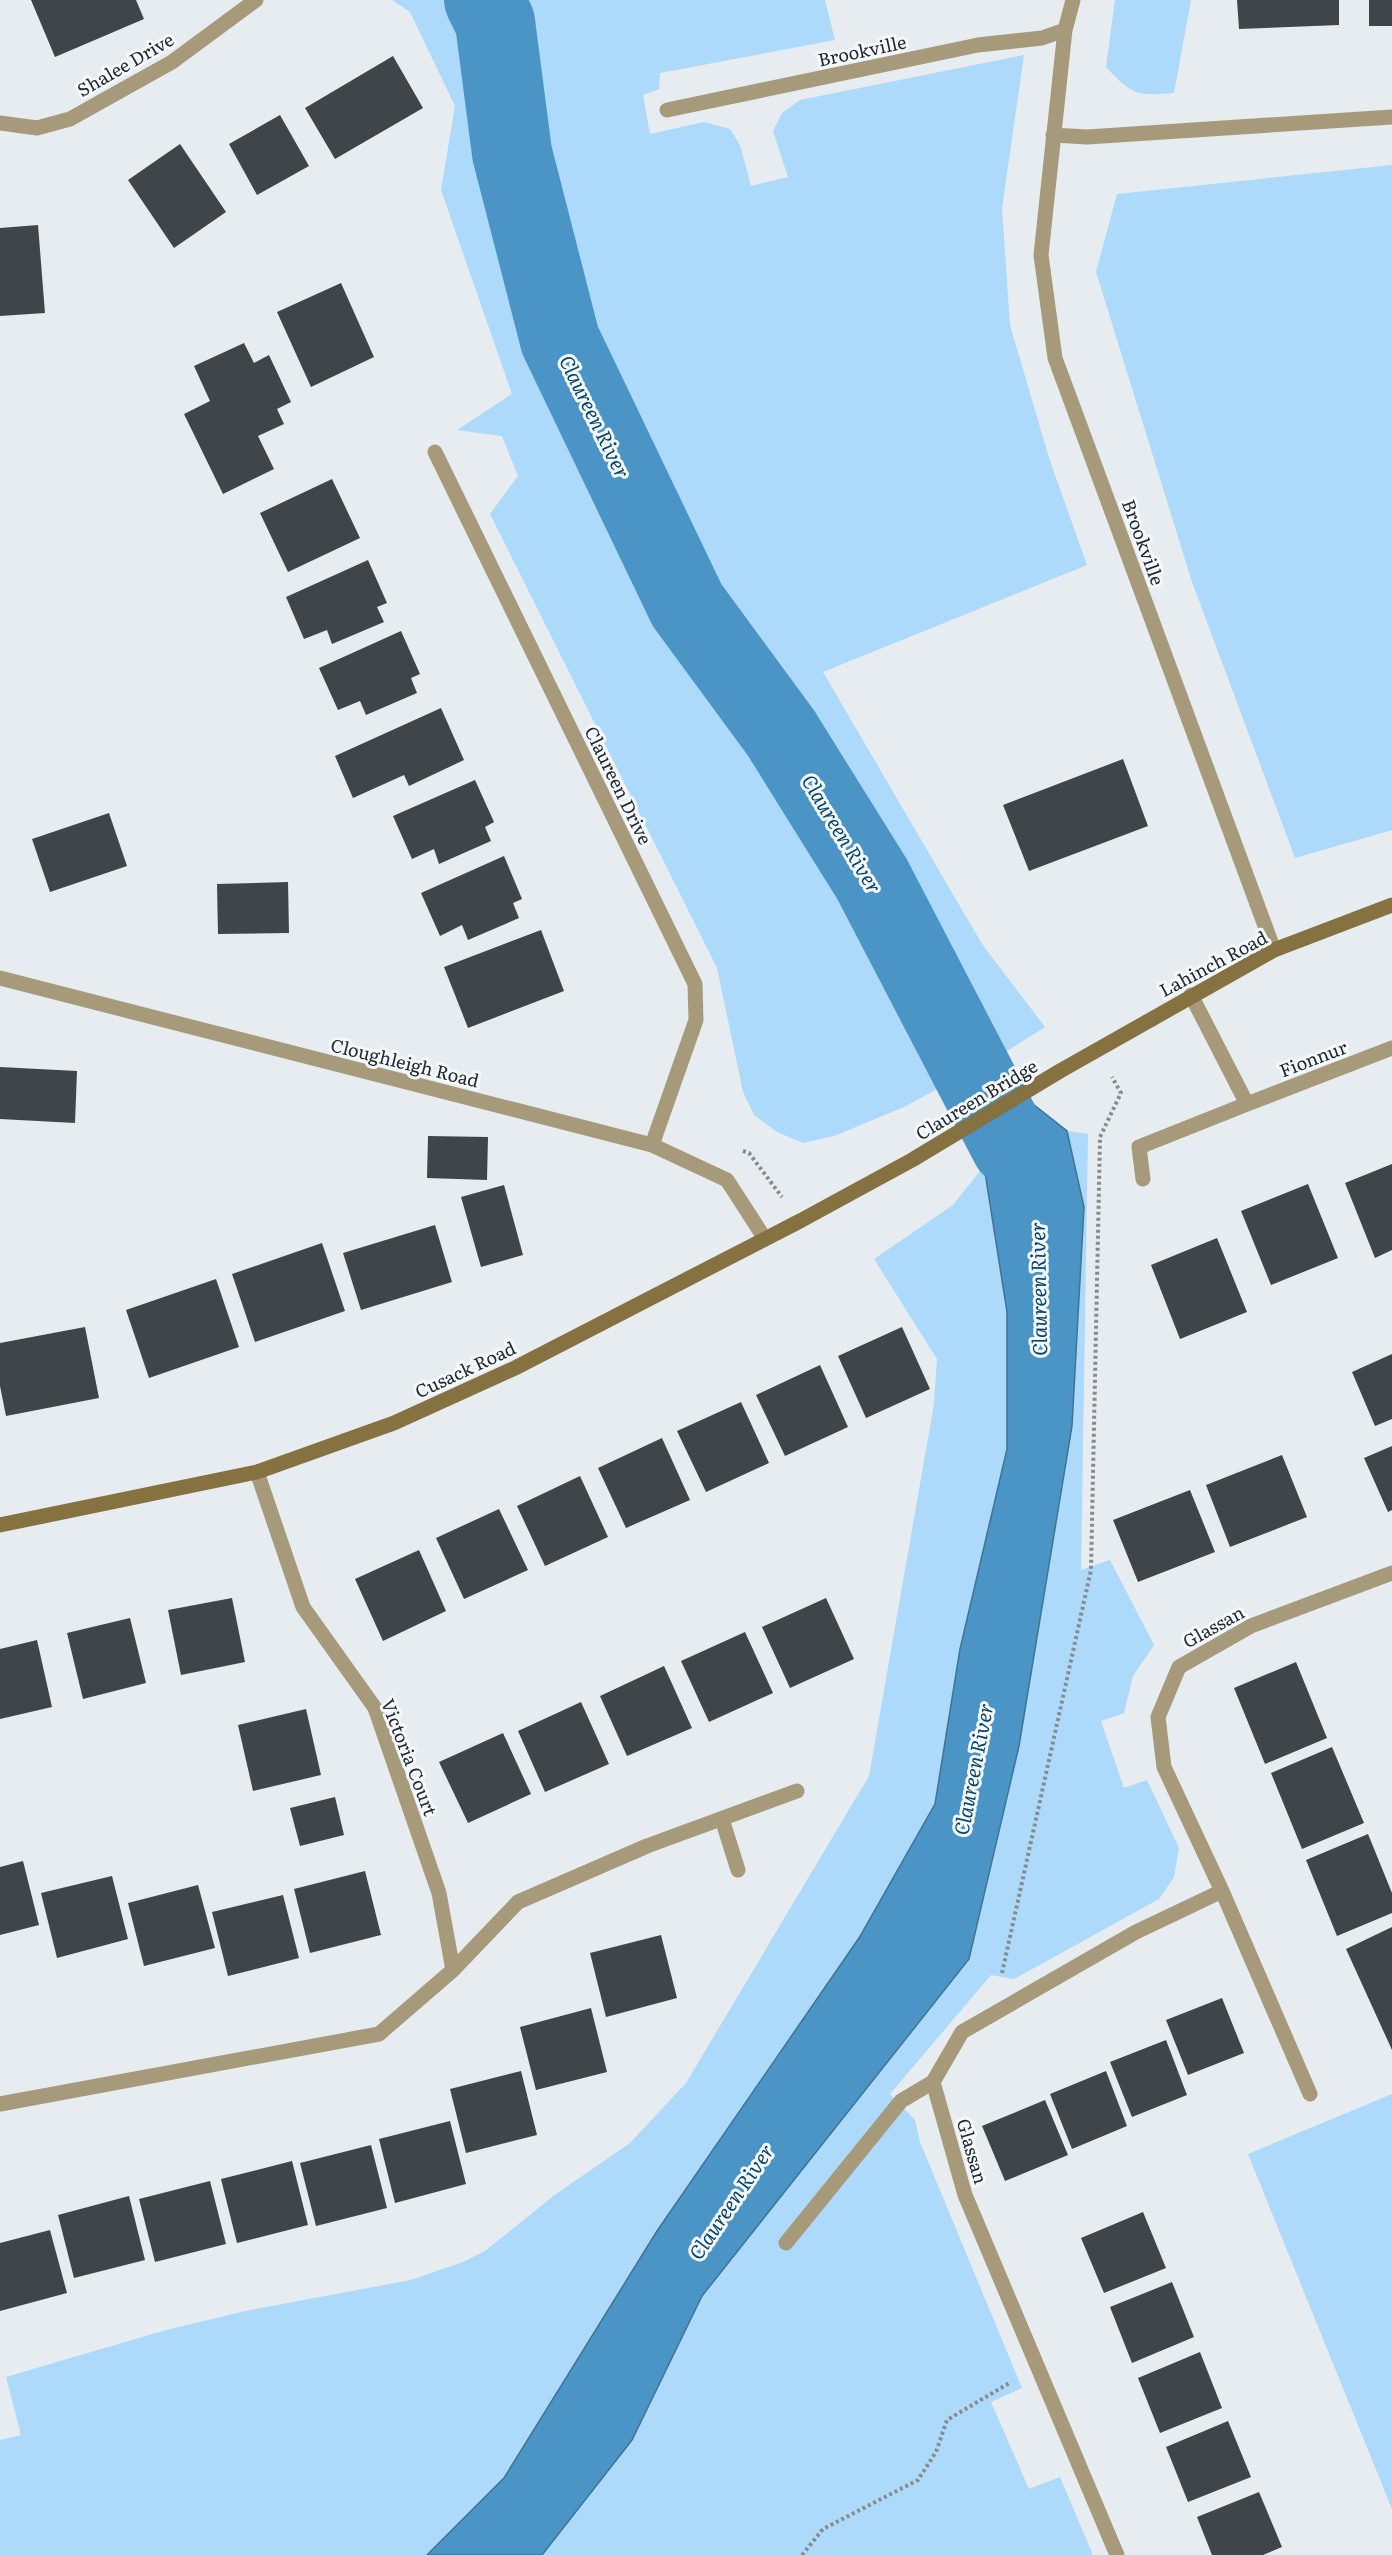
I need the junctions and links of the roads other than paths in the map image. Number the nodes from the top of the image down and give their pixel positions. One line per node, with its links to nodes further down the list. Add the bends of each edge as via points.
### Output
1 (256, 0): 6 (street, Shalee Drive, via 172,62 70,119 37,128)
2 (1073, 0): 3 (street, Brookville)
3 (1065, 30): 4 (street, Brookville, via 1042,38 978,45); 7 (street, Brookville)
4 (666, 110)
5 (1392, 117): 7 (street, via 1087,137)
6 (0, 123)
7 (1053, 135): 10 (street, Brookville, via 1041,255 1055,358)
8 (435, 452): 16 (street, Claureen Drive, via 695,984 696,1020)
9 (1392, 905): 10 (main road, Lahinch Road)
10 (1274, 950): 12 (main road, Lahinch Road)
11 (0, 978): 16 (street, Cloughleigh Road)
12 (1191, 996): 14 (main road, Lahinch Road); 15 (street)
13 (1392, 1048): 15 (street, Fionnur)
14 (1060, 1071): 17 (main road, Claureen Bridge)
15 (1247, 1104): 18 (street, Fionnur, via 1139,1147)
16 (652, 1145): 19 (street, Cloughleigh Road, via 727,1180)
17 (912, 1160): 19 (main road, Cusack Road)
18 (1143, 1179)
19 (765, 1239): 20 (main road, Cusack Road, via 495,1377 394,1423)
20 (257, 1472): 21 (main road, Cusack Road); 27 (street, Victoria Court, via 303,1607 375,1708 439,1893)
21 (0, 1525)
22 (1392, 1573): 26 (street, Glassan, via 1251,1626 1179,1667 1158,1717 1164,1767)
23 (797, 1791): 24 (street)
24 (722, 1819): 25 (street); 27 (street, via 647,1846 518,1902)
25 (738, 1870)
26 (1222, 1891): 28 (street, via 1136,1932 962,2032); 29 (street, Glassan)
27 (453, 1970): 30 (street, via 379,2034)
28 (933, 2082): 31 (street, via 901,2101); 32 (street, Glassan, via 965,2195)
29 (1310, 2094)
30 (0, 2104)
31 (786, 2242)
32 (1116, 2555)

